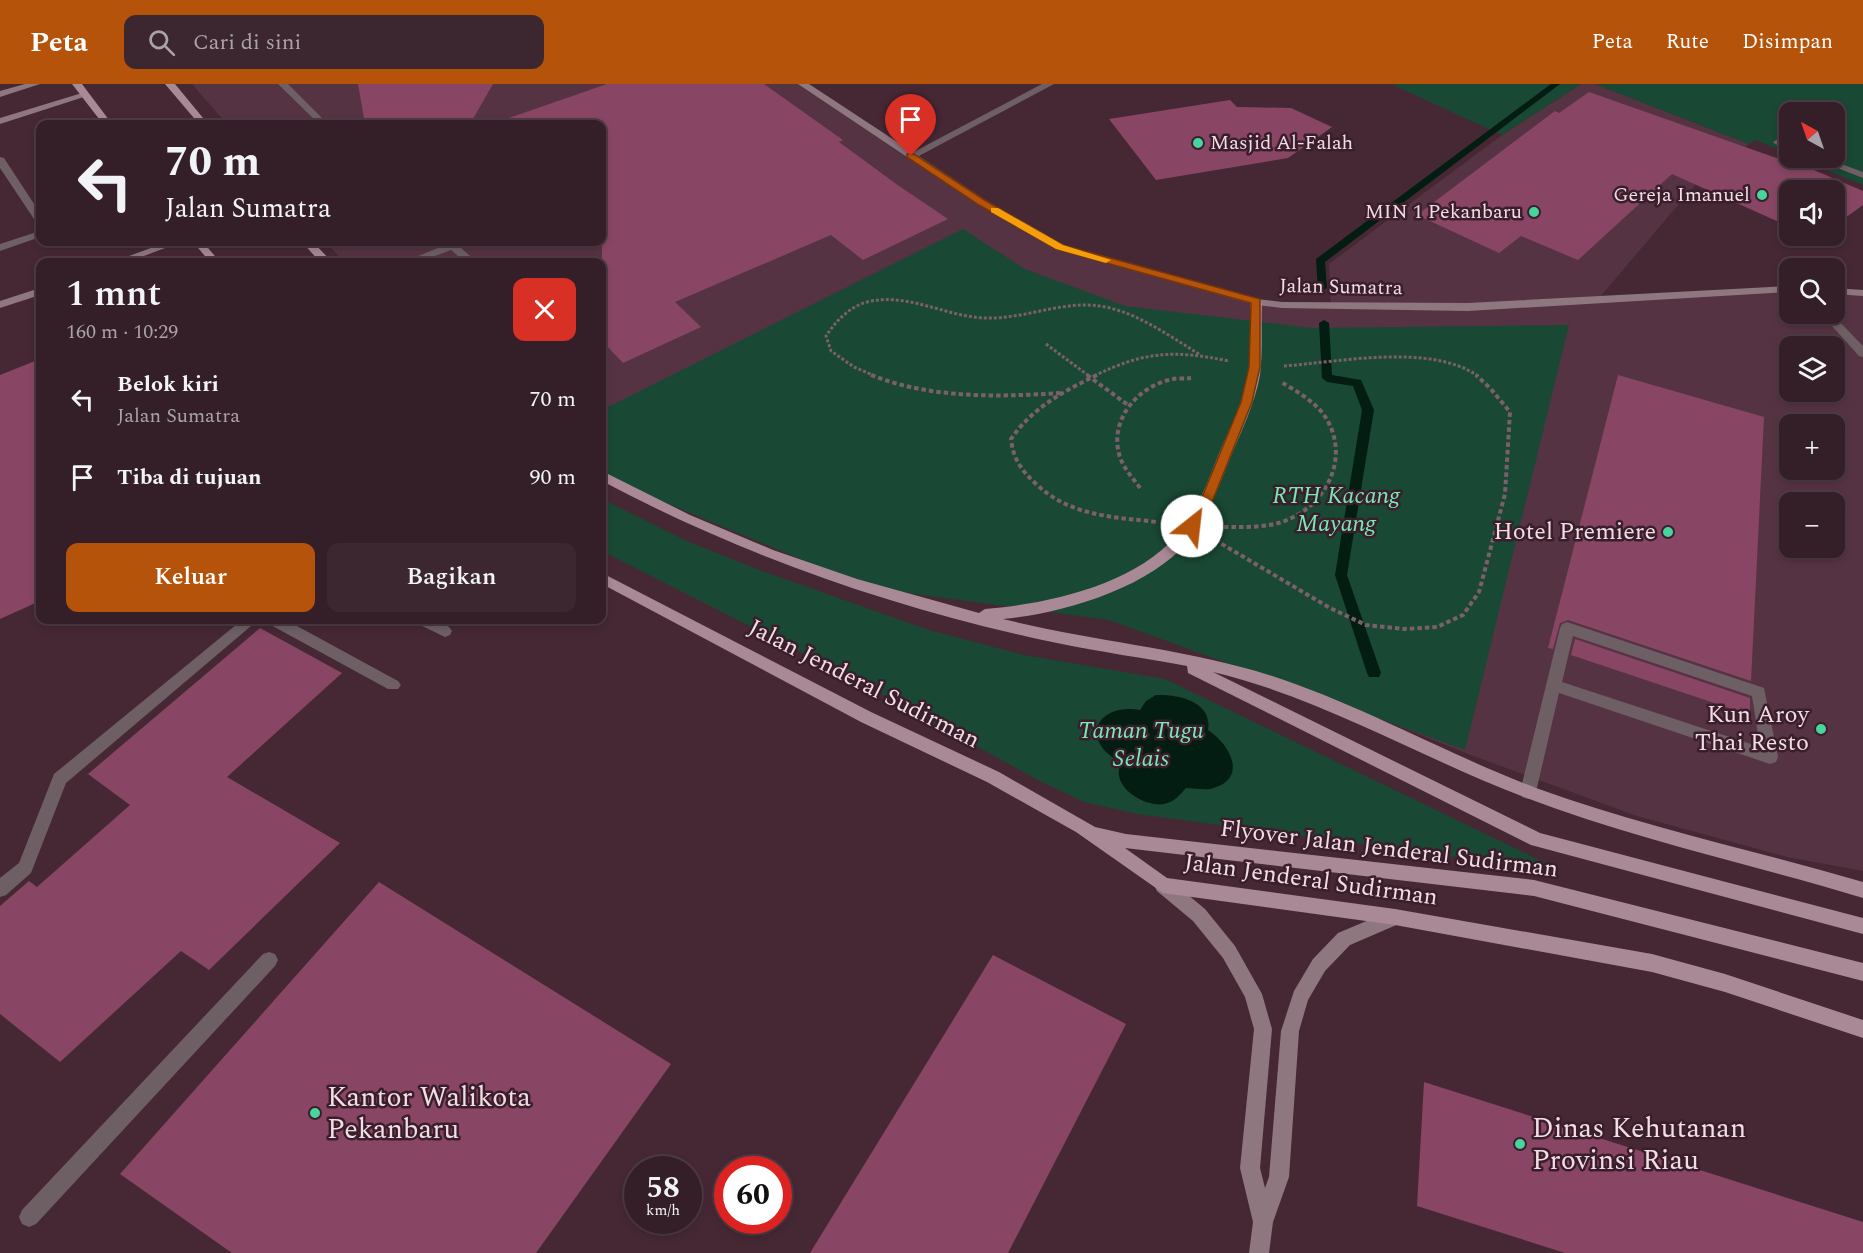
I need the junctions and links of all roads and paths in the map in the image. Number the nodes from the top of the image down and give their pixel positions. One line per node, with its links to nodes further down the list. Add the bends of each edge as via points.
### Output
1 (35, 84): 7 (street)
2 (76, 84): 8 (main road)
3 (170, 84): 10 (main road)
4 (283, 84): 11 (street)
5 (803, 84): 13 (street, Jalan Sumatra)
6 (1049, 84): 13 (street)
7 (0, 94)
8 (85, 95): 9 (main road); 12 (street)
9 (105, 120)
10 (201, 120)
11 (320, 120)
12 (0, 121)
13 (911, 156): 34 (street, Jalan Sumatra, via 1060,247)
14 (0, 160): 17 (street)
15 (1844, 168): 16 (street)
16 (1863, 175)
17 (36, 214)
18 (36, 235): 24 (street)
19 (164, 246): 25 (street)
20 (201, 246): 26 (main road)
21 (311, 246): 27 (main road)
22 (446, 246): 28 (street)
23 (452, 246): 29 (street)
24 (0, 248)
25 (130, 258)
26 (212, 258)
27 (322, 258)
28 (419, 258)
29 (466, 258)
30 (1779, 290): 34 (street, Jalan Sumatra, via 1468,307)
31 (36, 292): 35 (street)
32 (1845, 292): 33 (street)
33 (1863, 293)
34 (1256, 302): 41 (main road)
35 (0, 305)
36 (1835, 324): 38 (street)
37 (1047, 344): 42 (path)
38 (1863, 353)
39 (1202, 356): 41 (path); 42 (path, via 1150,355 1113,366); 44 (path, via 1143,321 1109,308 1084,304 1039,309 1001,319 971,317 895,299 867,302 846,313 826,336 831,351 862,371 903,385 946,395)
40 (1303, 365): 48 (path, via 1443,360 1468,370 1489,385 1510,412 1505,494 1479,592 1463,615 1437,627 1366,625 1330,608)
41 (1254, 367): 48 (main road, via 1246,402 1204,507); 48 (path, via 1295,390 1323,413 1332,428 1338,455 1330,482 1312,504 1288,520 1258,527)
42 (1091, 378): 44 (path); 45 (path)
43 (1191, 378): 45 (path, via 1171,380 1142,393)
44 (1064, 393): 48 (path, via 1026,419 1011,440 1013,460 1037,486 1062,506 1086,514)
45 (1128, 405): 47 (path, via 1115,430 1119,456)
46 (606, 478): 50 (main road, via 687,519 786,559 886,594)
47 (1140, 488)
48 (1192, 526): 50 (main road, via 1170,551 1112,585 1049,607)
49 (606, 580): 59 (main road, Jalan Jenderal Sudirman, via 866,717 993,777)
50 (970, 616): 55 (main road, via 1058,638)
51 (246, 624): 61 (street, via 60,778 25,868)
52 (281, 624): 56 (street)
53 (431, 624): 54 (street)
54 (445, 631)
55 (1157, 654): 58 (main road, via 1254,676 1310,695); 64 (main road, Flyover Jalan Jenderal Sudirman, via 1536,840)
56 (393, 685)
57 (1555, 686): 57 (street, via 1770,757 1759,692 1567,627); 58 (street)
58 (1528, 792): 62 (main road, via 1643,831)
59 (1082, 827): 60 (main road, Jalan Jenderal Sudirman); 66 (main road, Flyover Jalan Jenderal Sudirman, via 1126,841 1534,888)
60 (1163, 885): 63 (main road, Jalan Jenderal Sudirman); 69 (street, via 1199,915 1229,952 1253,994 1263,1029 1250,1168)
61 (0, 889)
62 (1863, 890)
63 (1395, 917): 67 (main road, Jalan Jenderal Sudirman, via 1652,963); 69 (street, via 1344,939 1319,964 1300,997 1290,1031 1279,1177)
64 (1863, 927)
65 (269, 960): 68 (street)
66 (1863, 972)
67 (1863, 1029)
68 (29, 1217)
69 (1263, 1222): 70 (street)
70 (1259, 1253)

